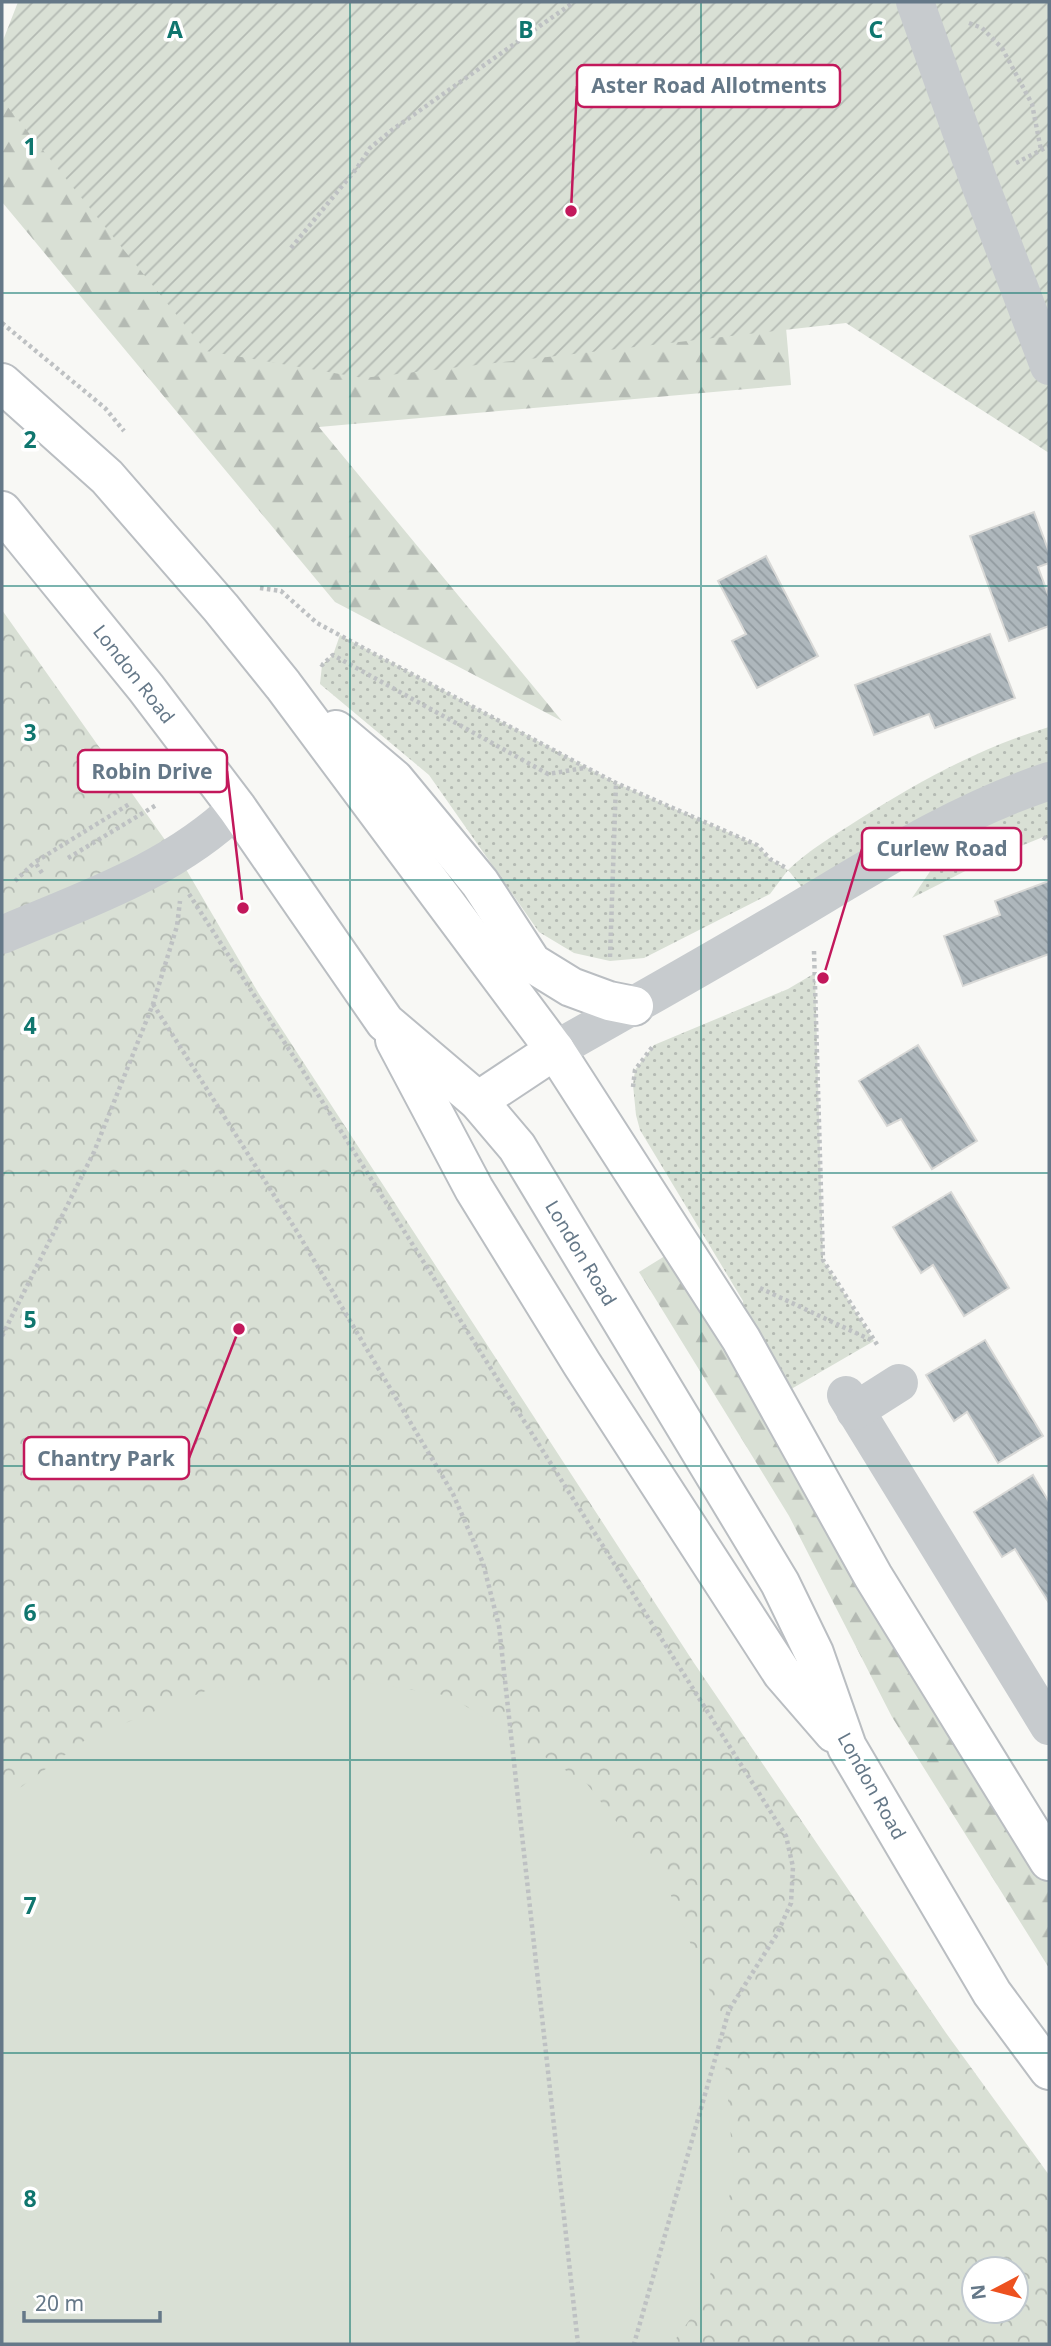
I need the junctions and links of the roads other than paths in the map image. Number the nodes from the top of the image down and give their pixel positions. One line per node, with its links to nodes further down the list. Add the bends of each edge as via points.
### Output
1 (920, 16): 2 (street)
2 (1049, 366)
3 (2, 383): 5 (main road, via 107,477)
4 (2, 511): 7 (main road, London Road)
5 (299, 705): 9 (main road, via 394,779 480,883 532,963 571,987); 11 (main road)
6 (1049, 781): 9 (street, via 971,812 868,867)
7 (237, 808): 8 (street, via 181,867 153,870); 10 (main road, London Road)
8 (2, 934)
9 (634, 1006): 11 (street)
10 (385, 1022): 12 (main road, London Road); 15 (main road, via 474,1189 582,1364 782,1673)
11 (555, 1050): 12 (main road); 16 (main road, via 741,1339 873,1576)
12 (478, 1101): 15 (main road, London Road, via 517,1147 780,1583 814,1653)
13 (900, 1383): 14 (street, via 850,1403)
14 (1049, 1726)
15 (847, 1748): 17 (main road, London Road, via 992,1993)
16 (1049, 1861)
17 (1049, 2070)

